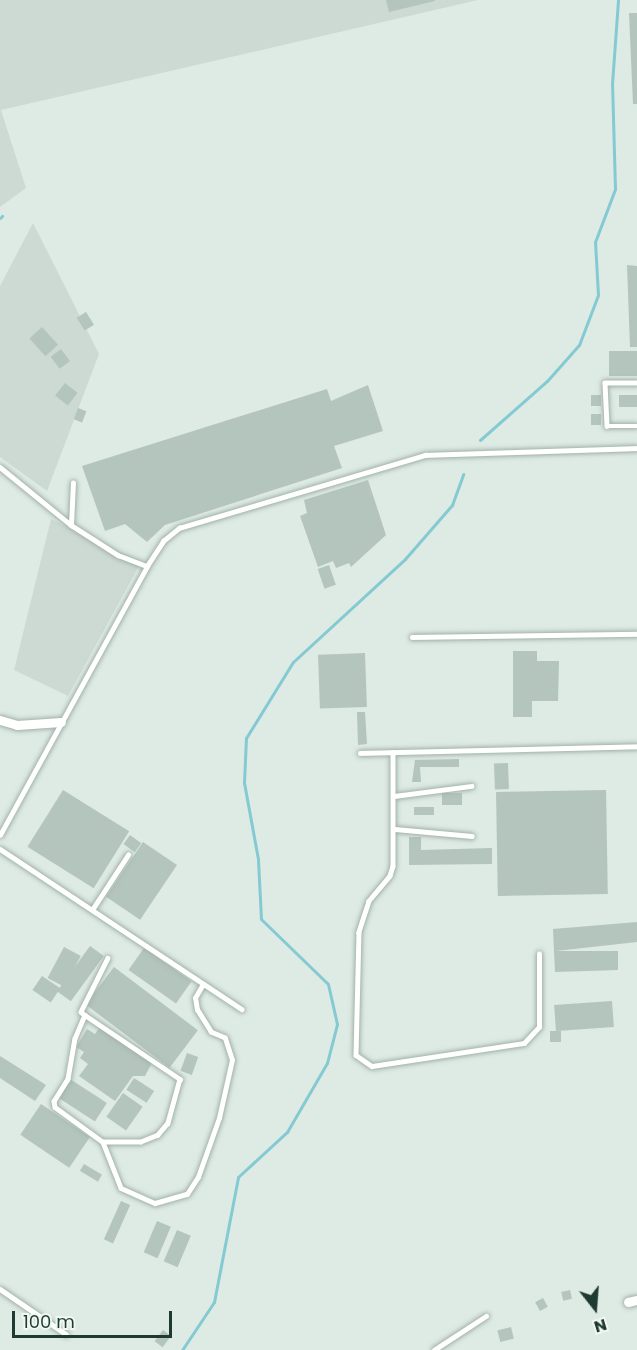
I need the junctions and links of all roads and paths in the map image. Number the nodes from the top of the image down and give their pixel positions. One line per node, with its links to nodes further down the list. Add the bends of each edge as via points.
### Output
1 (637, 383): 2 (lane, via 605,383 607,426)
2 (637, 426)
3 (637, 448): 7 (lane, via 449,454 388,464 179,528 163,541)
4 (0, 467): 6 (lane)
5 (73, 483): 6 (lane)
6 (70, 525): 7 (lane, via 118,555)
7 (147, 566): 11 (lane)
8 (637, 634): 9 (lane)
9 (412, 636)
10 (0, 720): 11 (street, via 17,725)
11 (61, 722): 18 (lane)
12 (637, 746): 13 (lane)
13 (393, 752): 14 (lane); 16 (lane)
14 (360, 753)
15 (471, 786): 16 (lane)
16 (394, 796): 17 (lane)
17 (395, 829): 19 (lane); 23 (lane, via 390,876 369,901 359,932 354,1046 364,1063 372,1066 507,1048 532,1039 539,1027)
18 (0, 835)
19 (472, 836)
20 (0, 849): 22 (lane)
21 (128, 855): 22 (lane)
22 (92, 910): 25 (lane)
23 (539, 954)
24 (108, 958): 27 (lane, via 81,1012)
25 (203, 984): 26 (lane); 28 (lane, via 195,998 197,1010 211,1032 225,1038 232,1060 219,1118 198,1177 187,1194 174,1200 144,1200 121,1188)
26 (242, 1009)
27 (85, 1015): 28 (lane, via 75,1038 68,1079 54,1101 55,1107); 28 (lane, via 180,1079 168,1123 158,1135 141,1142)
28 (103, 1142)
29 (0, 1289): 31 (lane)
30 (486, 1316): 32 (lane)
31 (66, 1334)
32 (434, 1350)

